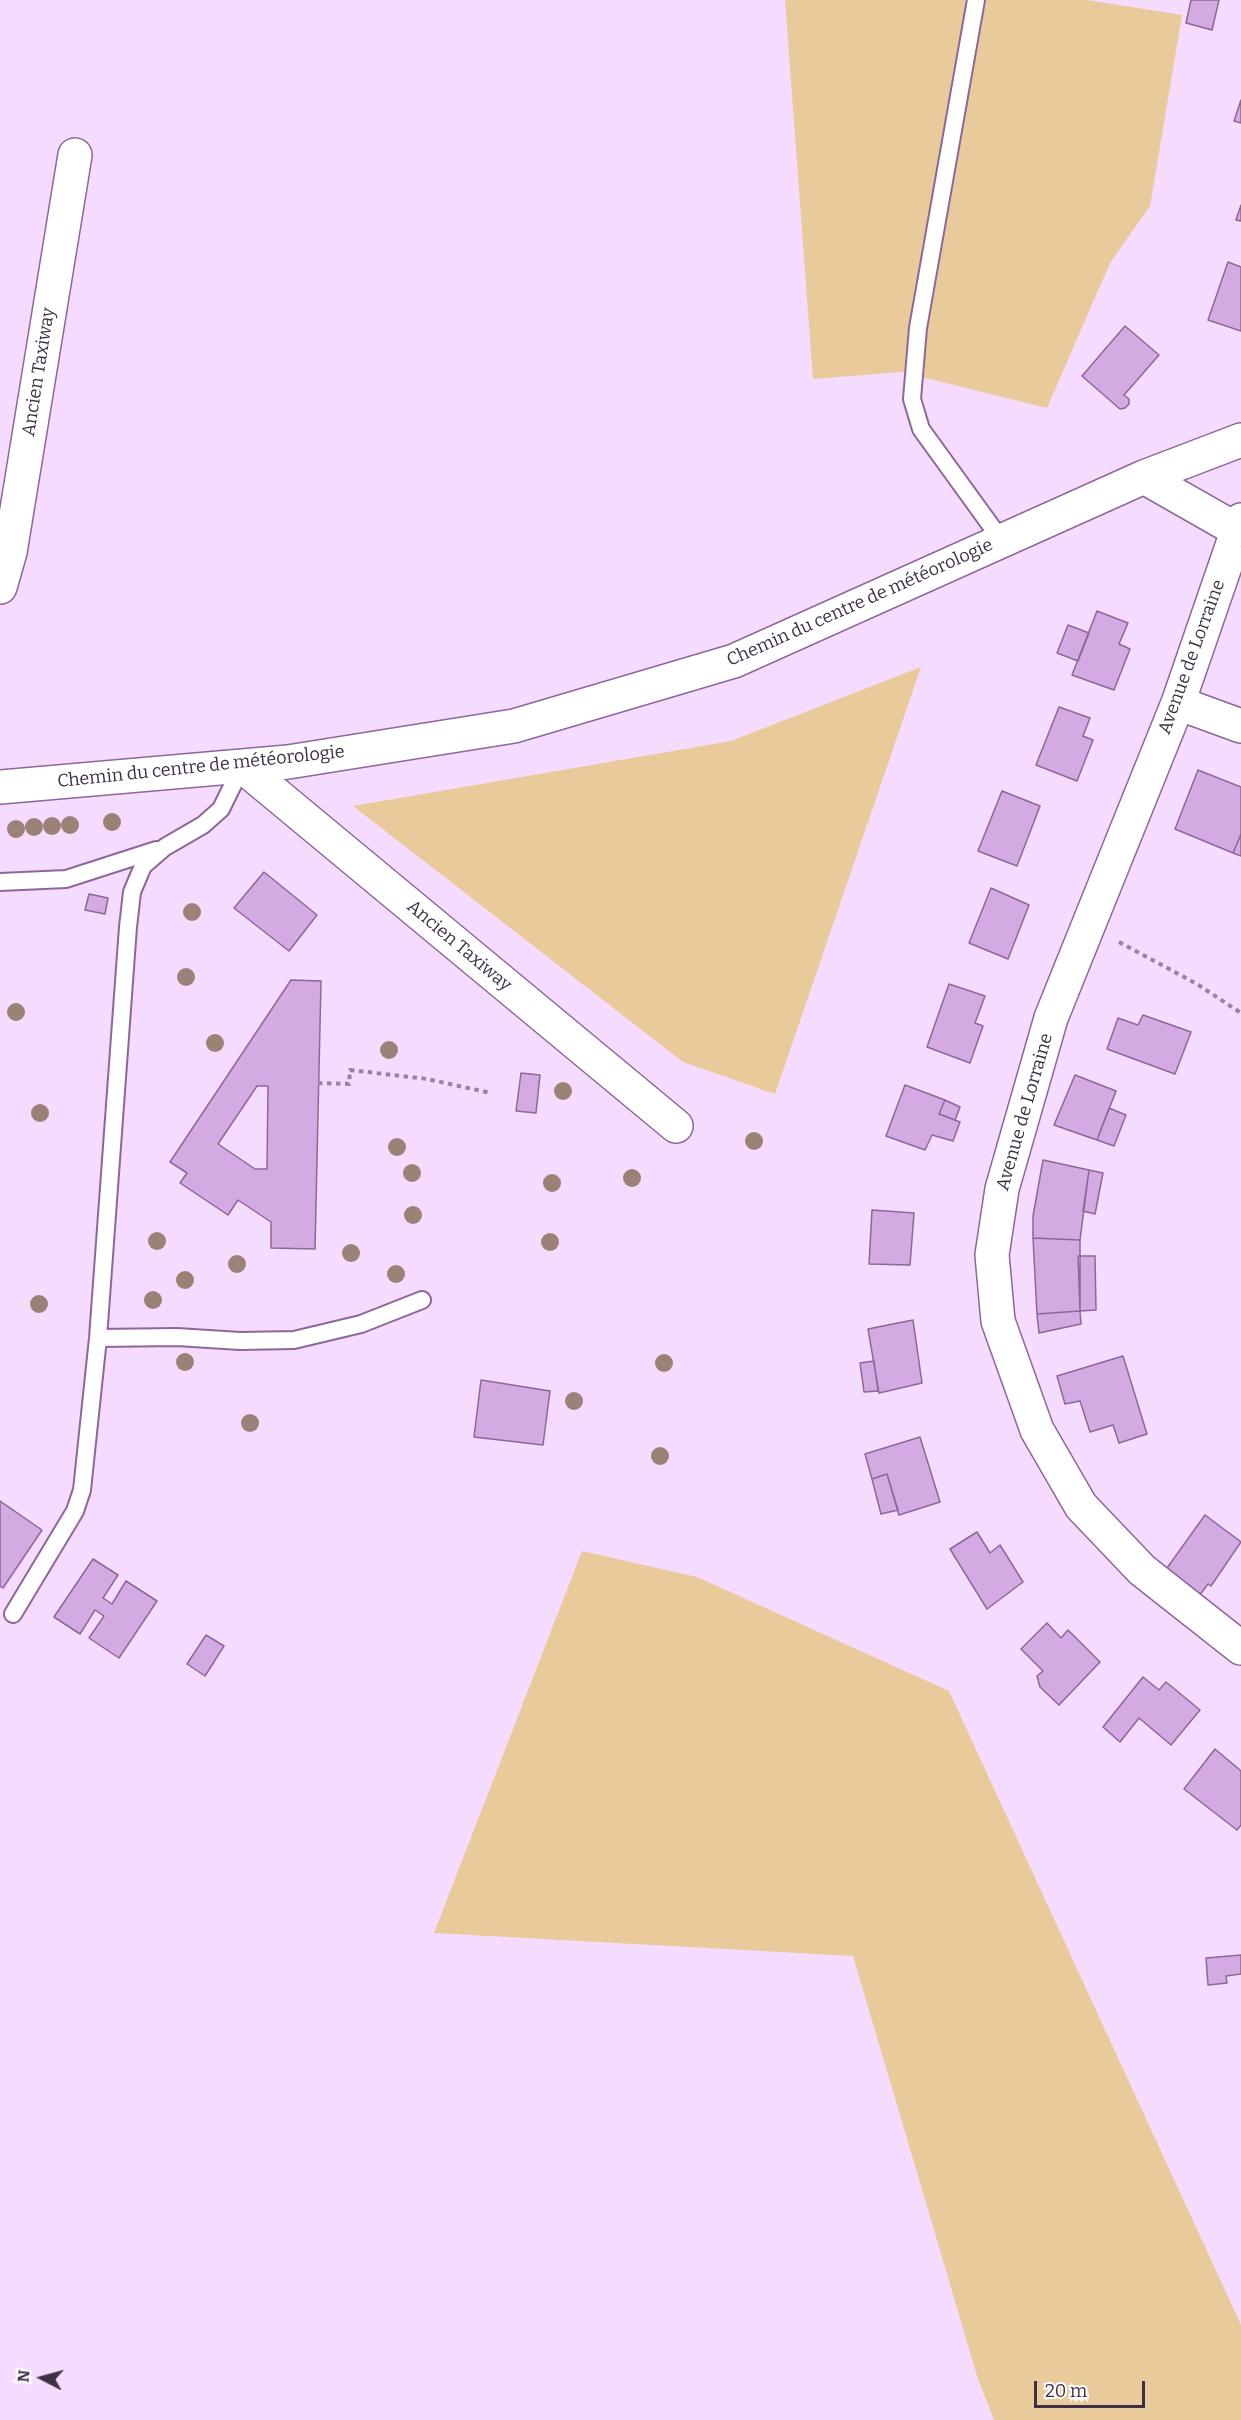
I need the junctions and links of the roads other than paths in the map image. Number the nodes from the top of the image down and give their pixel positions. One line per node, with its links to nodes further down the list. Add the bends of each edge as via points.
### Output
1 (976, 0): 6 (lane, via 918,328 912,399 921,429)
2 (75, 155): 7 (street, Ancien Taxiway, via 10,552)
3 (1241, 440): 4 (street, Chemin du centre de météorologie)
4 (1144, 477): 5 (street); 6 (street, Chemin du centre de météorologie)
5 (1239, 525): 8 (street, Avenue de Lorraine)
6 (1002, 541): 10 (street, Chemin du centre de météorologie, via 723,664 514,726)
7 (0, 587)
8 (1178, 703): 9 (street); 18 (street, Avenue de Lorraine, via 1051,1018 1002,1189 992,1255 998,1321 1036,1430 1081,1506 1142,1570)
9 (1241, 726)
10 (242, 766): 11 (street, Chemin du centre de météorologie); 12 (lane, via 220,809 203,825); 14 (street, Ancien Taxiway)
11 (0, 787)
12 (165, 847): 13 (lane, via 66,879); 16 (lane, via 143,866 132,891)
13 (0, 882)
14 (676, 1126)
15 (422, 1300): 16 (lane, via 361,1324 294,1340)
16 (98, 1338): 17 (lane, via 82,1490 75,1511)
17 (12, 1614)
18 (1241, 1648)

